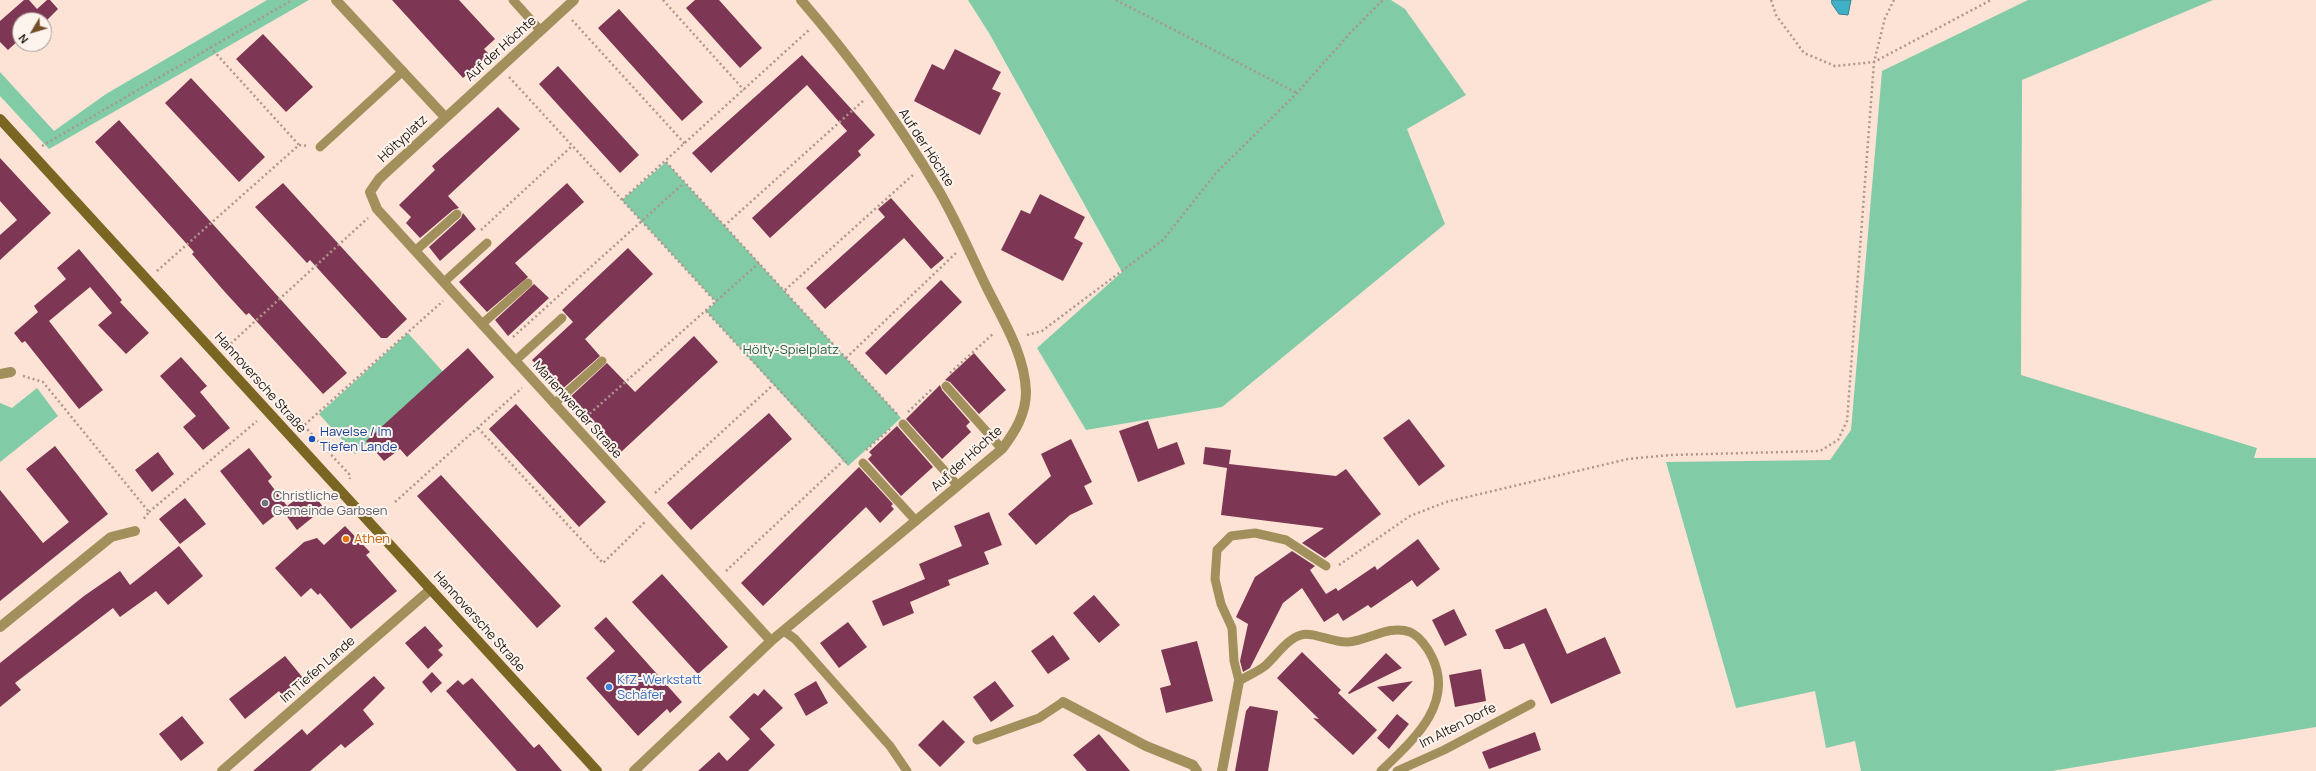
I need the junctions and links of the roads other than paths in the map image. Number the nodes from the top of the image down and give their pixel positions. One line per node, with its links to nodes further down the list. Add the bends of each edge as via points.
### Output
1 (336, 0): 6 (street, Höltyplatz)
2 (513, 0): 5 (lane)
3 (574, 0): 5 (street, Auf der Höchte)
4 (801, 0): 25 (street, Auf der Höchte, via 874,92 939,191 1006,325 1022,366 1026,392 1023,415 1014,434)
5 (540, 30): 7 (street, Auf der Höchte)
6 (403, 72): 7 (street, Höltyplatz); 9 (lane)
7 (445, 117): 10 (street, Höltyplatz, via 379,179)
8 (0, 119): 31 (street, Hannoversche Straße)
9 (320, 148)
10 (370, 192): 13 (street, Marienwerder Straße, via 377,209)
11 (457, 214): 13 (lane)
12 (487, 243): 14 (lane)
13 (415, 251): 14 (street, Marienwerder Straße)
14 (444, 282): 17 (street, Marienwerder Straße)
15 (528, 282): 17 (lane)
16 (562, 318): 18 (lane)
17 (482, 324): 18 (street, Marienwerder Straße)
18 (516, 361): 23 (street, Marienwerder Straße)
19 (602, 361): 23 (lane)
20 (11, 372): 21 (street)
21 (0, 374)
22 (946, 386): 25 (lane)
23 (554, 404): 34 (street, Marienwerder Straße)
24 (902, 421): 27 (lane)
25 (1002, 449): 27 (street, Auf der Höchte)
26 (859, 460): 28 (lane)
27 (958, 486): 28 (street, Auf der Höchte)
28 (916, 521): 33 (street, Auf der Höchte)
29 (135, 530): 32 (street, via 111,537)
30 (1326, 566): 35 (lane, via 1286,540 1255,533 1231,536 1217,550 1215,579 1221,604 1232,628 1234,661)
31 (431, 589): 39 (street, Im Tiefen Lande); 40 (street, Hannoversche Straße)
32 (0, 627)
33 (784, 631): 34 (street, Auf der Höchte); 42 (lane, via 795,639 890,746)
34 (771, 641): 41 (street, Auf der Höchte)
35 (1239, 681): 44 (street); 45 (lane, via 1264,666 1294,638 1302,634 1312,634 1339,643 1357,641 1387,631 1410,632 1422,642 1437,667 1440,687 1438,699 1416,735)
36 (1063, 702): 38 (lane, via 1039,718); 43 (street, via 1146,746 1193,765)
37 (1531, 704): 46 (lane, Im Alten Dorfe, via 1444,750)
38 (978, 740)
39 (222, 771)
40 (597, 771)
41 (634, 771)
42 (907, 771)
43 (1197, 771)
44 (1222, 771)
45 (1381, 771)
46 (1397, 771)

